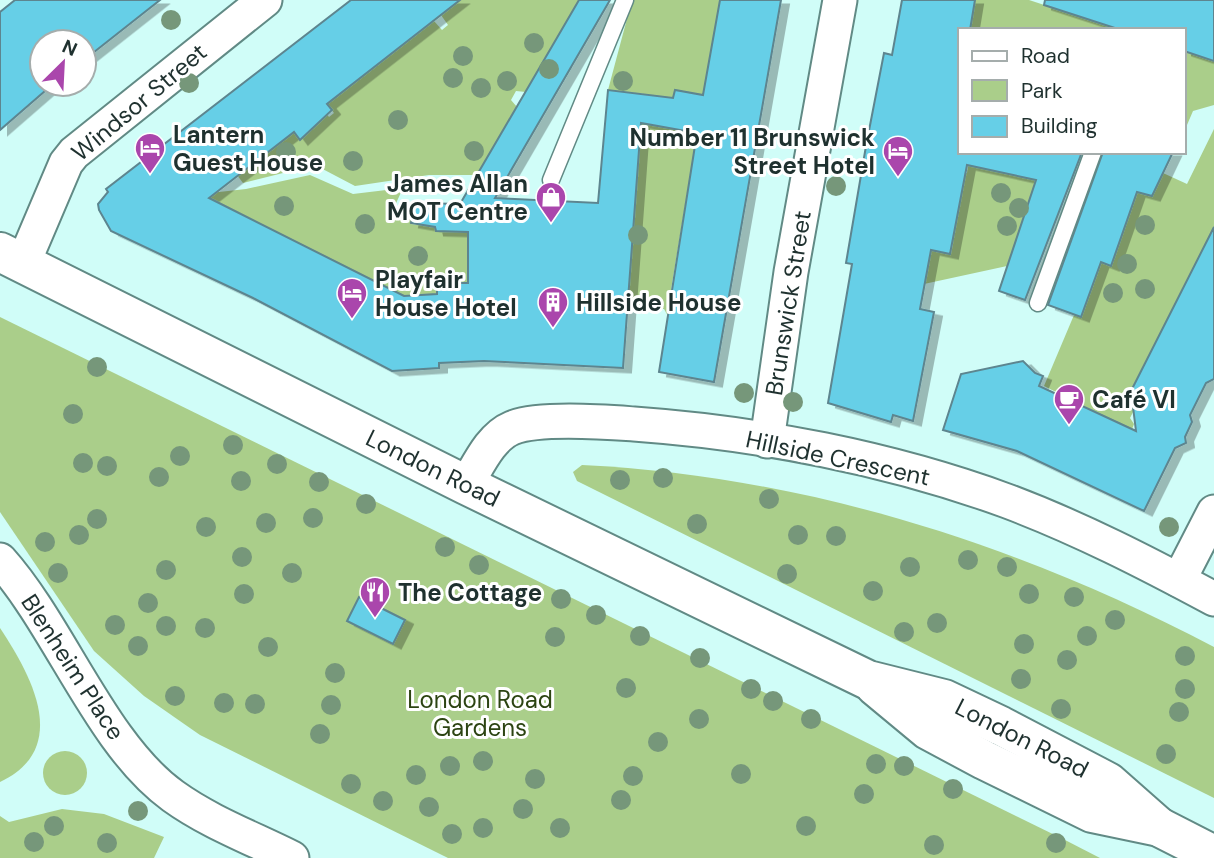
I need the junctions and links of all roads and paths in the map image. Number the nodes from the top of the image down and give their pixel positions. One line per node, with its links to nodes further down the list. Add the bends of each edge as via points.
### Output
1 (265, 0): 6 (street, Windsor Street, via 74,153)
2 (625, 0): 5 (lane)
3 (840, 0): 8 (street, Brunswick Street)
4 (1092, 154): 7 (lane)
5 (551, 180)
6 (12, 258): 9 (main road, London Road)
7 (1038, 303)
8 (766, 442): 9 (street, Hillside Crescent, via 611,422 522,425 495,441); 12 (street, Hillside Crescent, via 882,465 1006,501)
9 (466, 485): 14 (main road, London Road, via 868,680 944,699 1010,730 1108,782 1159,827)
10 (1214, 512): 12 (street)
11 (0, 560): 15 (street, Blenheim Place, via 124,747 147,773 199,812)
12 (1180, 580): 13 (street, Hillside Crescent)
13 (1214, 599)
14 (1214, 855)
15 (292, 858)

